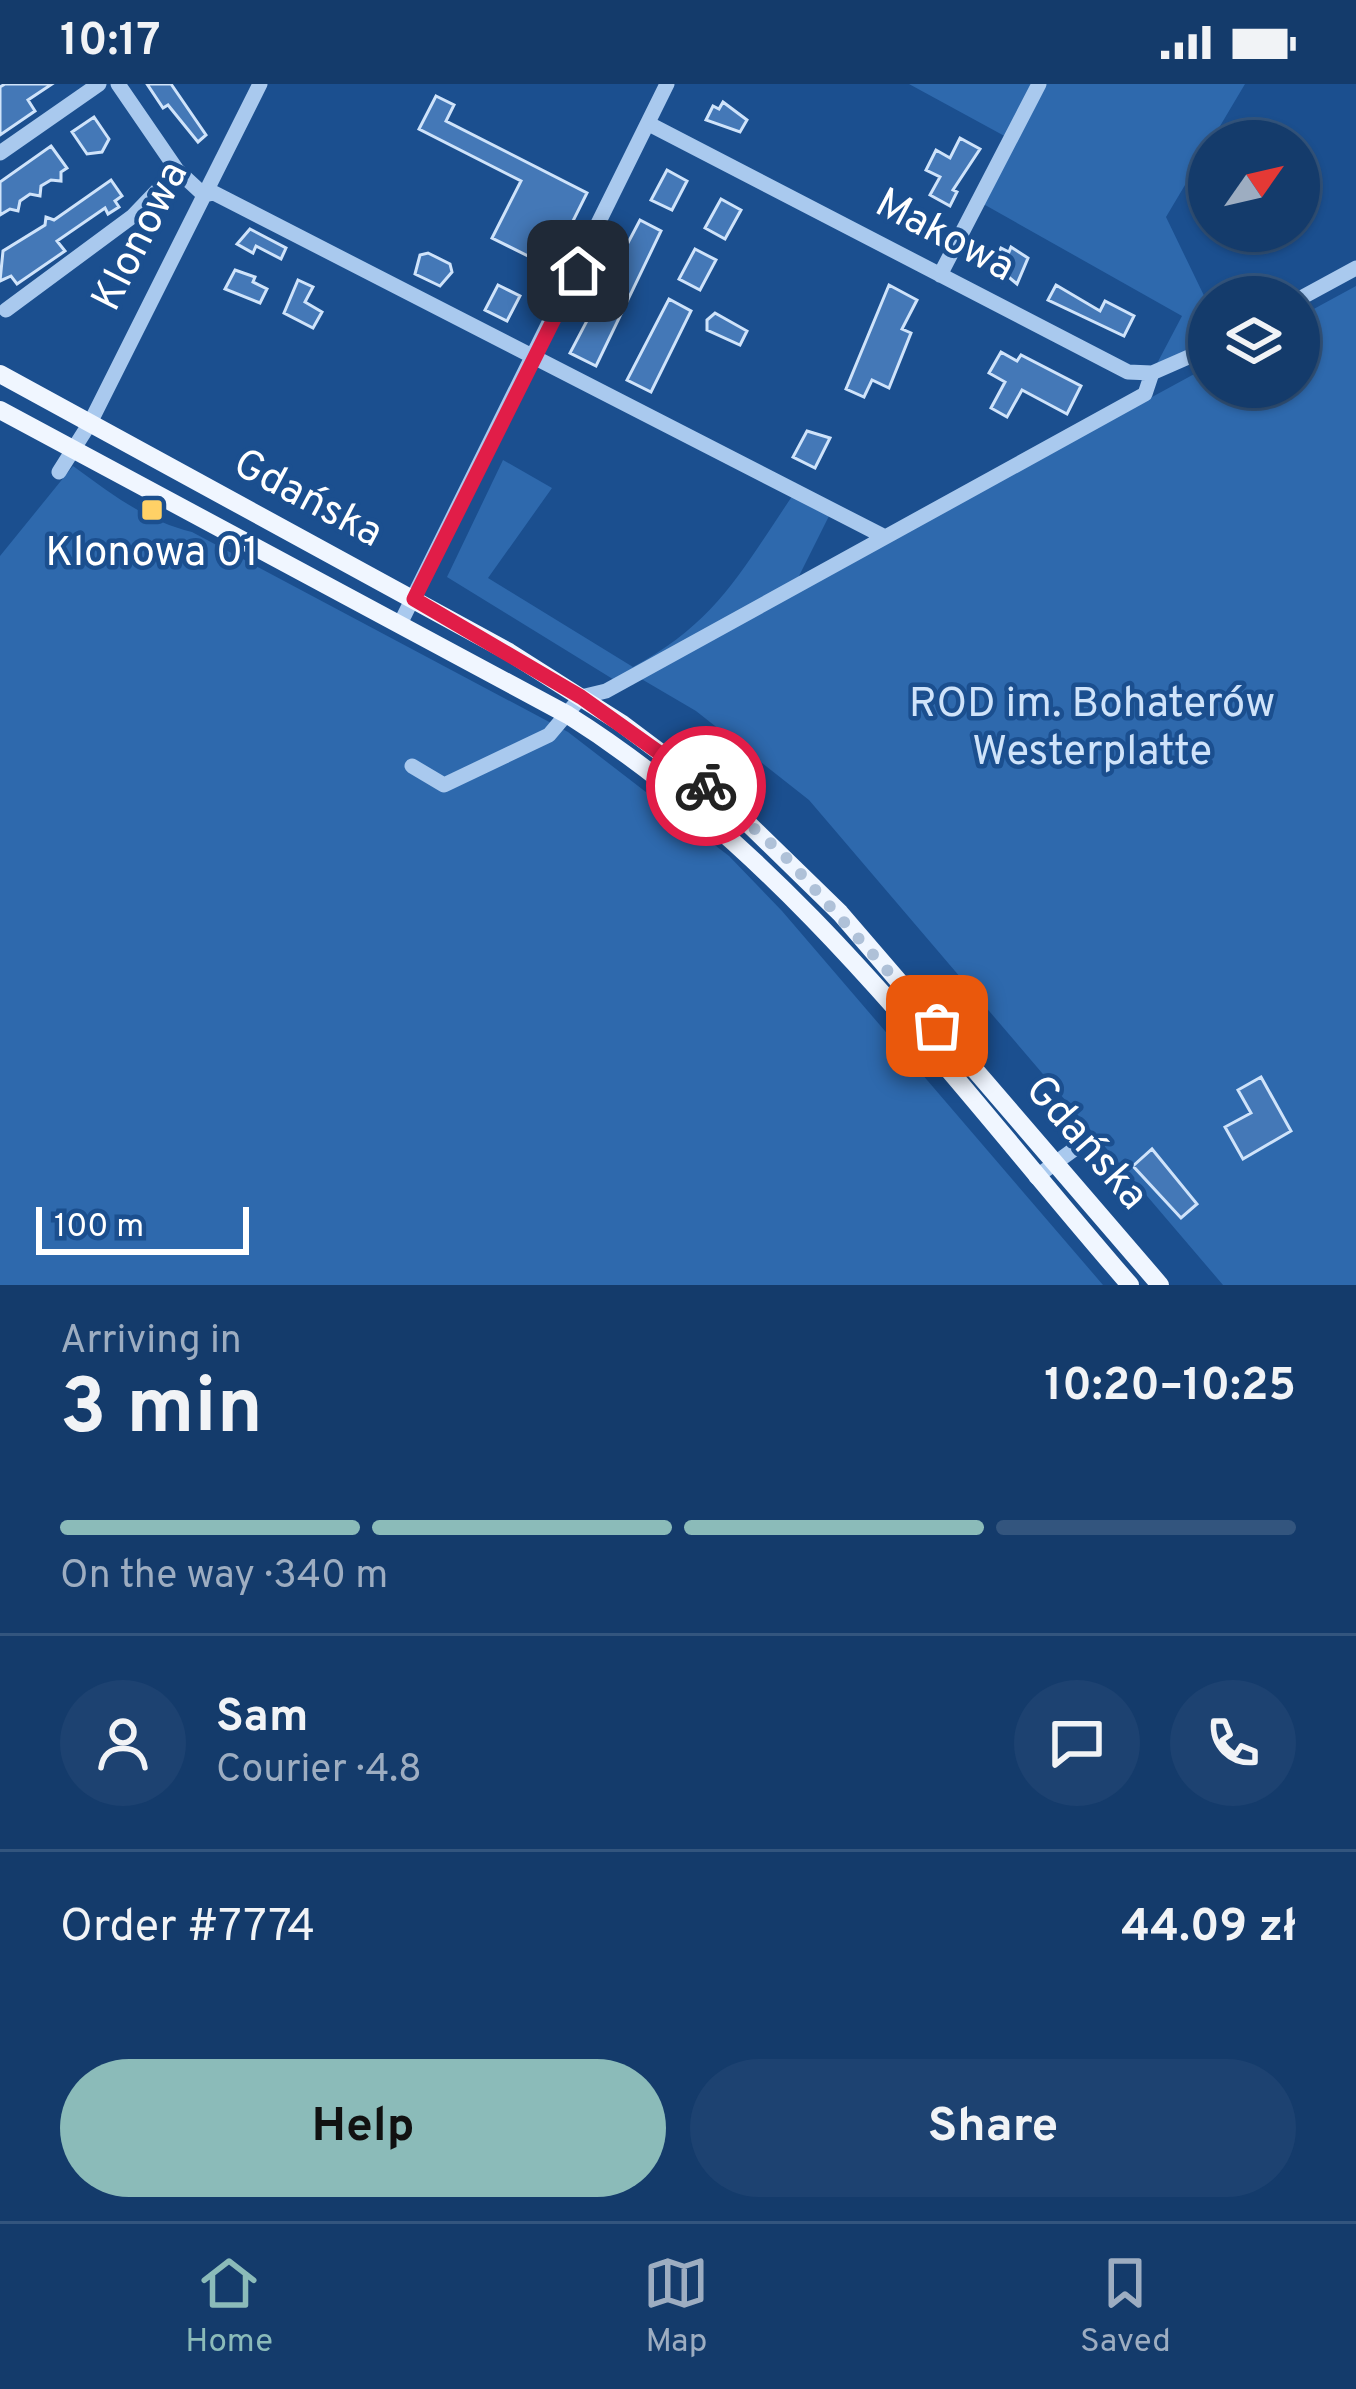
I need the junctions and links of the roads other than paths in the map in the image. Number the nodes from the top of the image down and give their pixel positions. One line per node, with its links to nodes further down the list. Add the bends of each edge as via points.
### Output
1 (99, 84): 7 (street)
2 (118, 84): 8 (street)
3 (260, 84): 9 (street, Klonowa)
4 (668, 84): 6 (street)
5 (1039, 84): 11 (street)
6 (651, 125): 11 (street, Makowa); 14 (street)
7 (0, 153)
8 (177, 170): 9 (street); 13 (street, via 133,216)
9 (204, 194): 14 (street); 19 (street, Klonowa)
10 (1356, 268): 12 (street)
11 (940, 275): 16 (street, Makowa, via 1105,362)
12 (1320, 288)
13 (6, 310)
14 (534, 357): 22 (street); 23 (street)
15 (1188, 357): 16 (street)
16 (1152, 373): 22 (street, via 1145,394)
17 (0, 374): 19 (main road, Gdańska)
18 (0, 410): 20 (main road, Gdańska)
19 (90, 423): 20 (street); 23 (main road, Gdańska)
20 (75, 450): 21 (street); 24 (main road, Gdańska)
21 (58, 472)
22 (883, 536): 25 (street, via 606,691)
23 (414, 599): 24 (street); 25 (main road, Gdańska)
24 (400, 624): 26 (main road, Gdańska)
25 (581, 697): 26 (street); 29 (main road, Gdańska, via 710,789 783,854)
26 (568, 716): 27 (street, via 549,735 444,785); 30 (main road, Gdańska, via 665,783 763,866)
27 (412, 766)
28 (1080, 1144): 29 (street)
29 (1054, 1161): 30 (street); 32 (main road, Gdańska)
30 (1036, 1177): 31 (main road, Gdańska)
31 (1130, 1285)
32 (1160, 1285)

